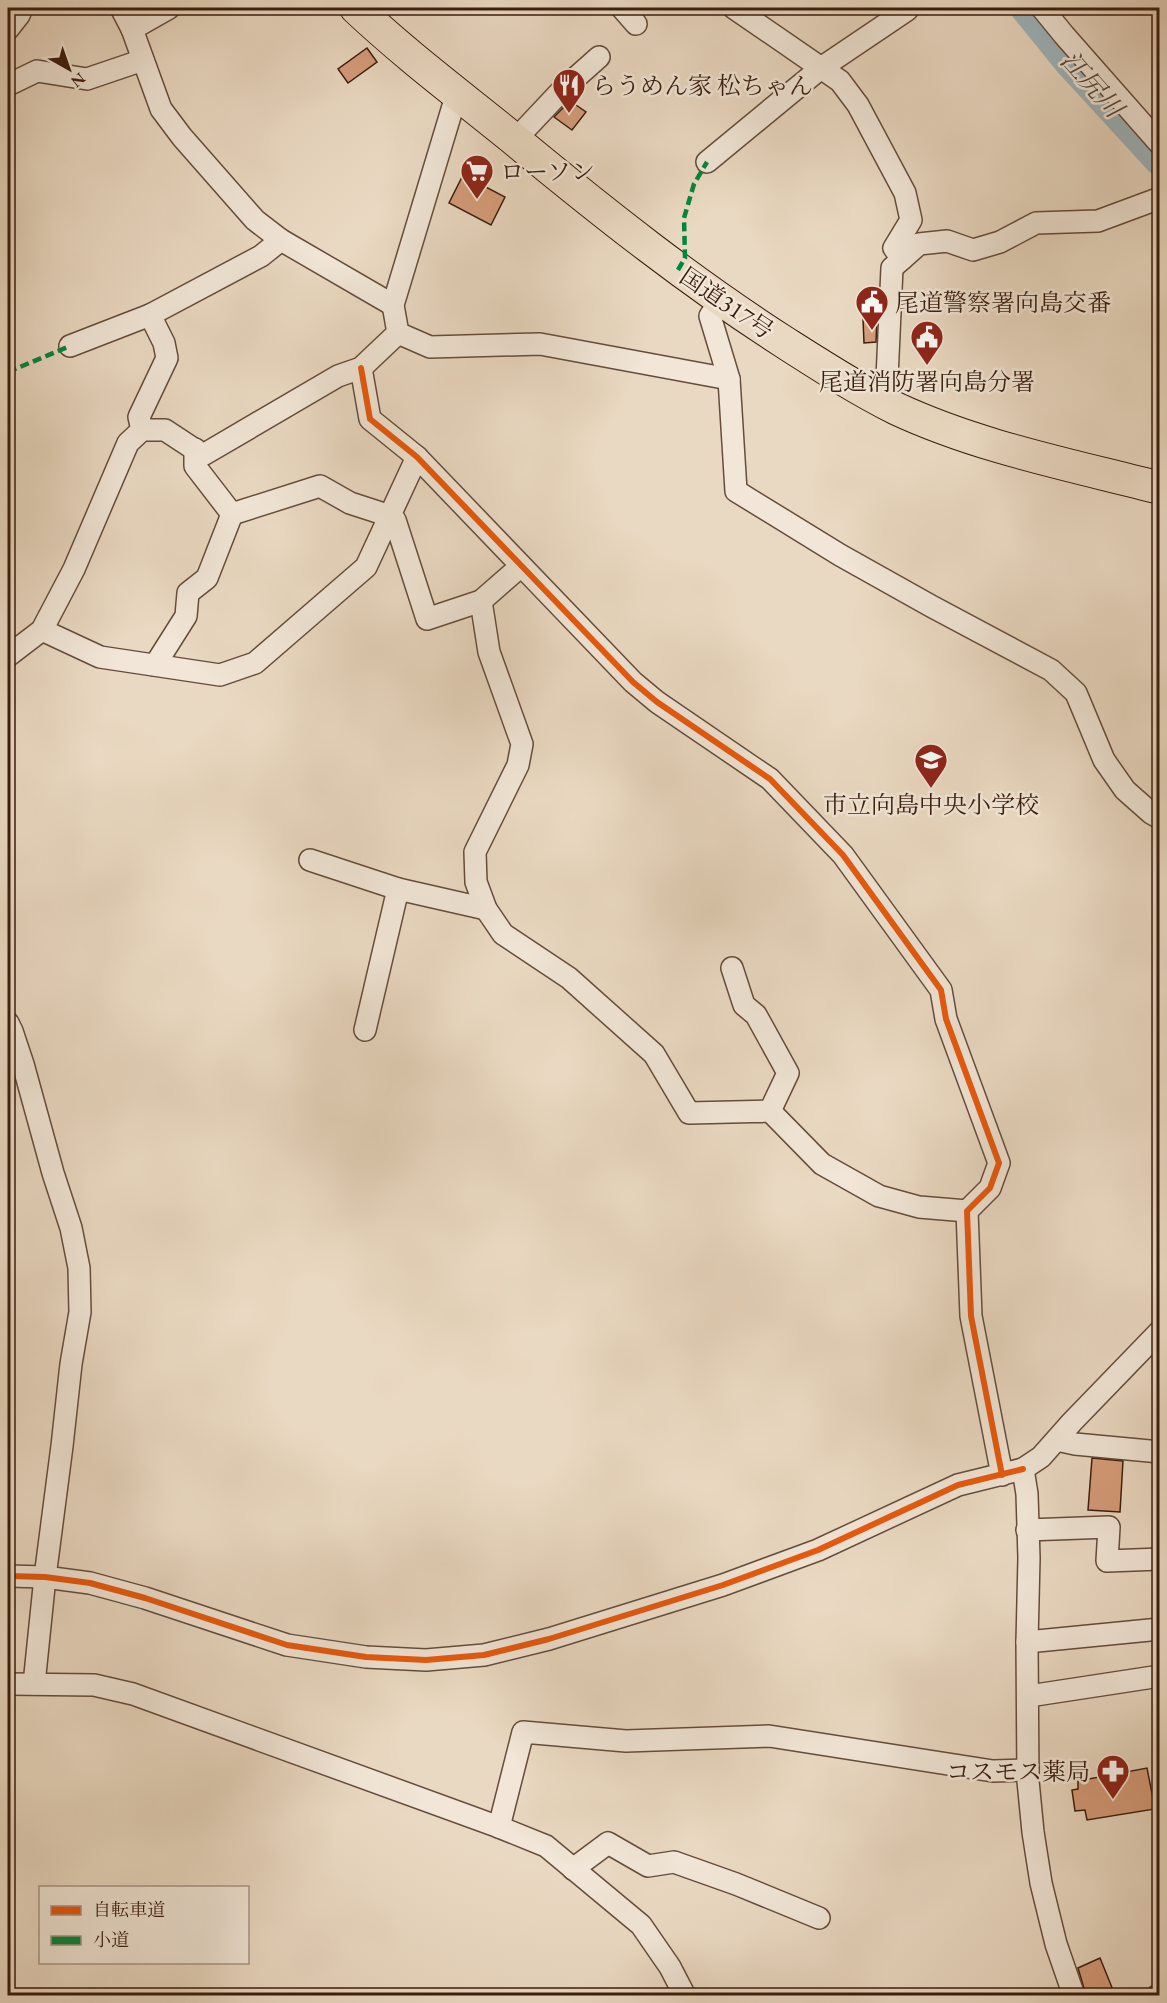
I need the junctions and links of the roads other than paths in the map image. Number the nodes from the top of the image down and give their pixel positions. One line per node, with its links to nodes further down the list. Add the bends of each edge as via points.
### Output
1 (22, 8): 10 (street)
2 (121, 8): 11 (street)
3 (169, 8): 11 (street)
4 (356, 8): 16 (highway, 国道317号)
5 (622, 8): 9 (street)
6 (734, 8): 14 (street)
7 (907, 8): 14 (street)
8 (1042, 8): 18 (street)
9 (636, 24)
10 (8, 29)
11 (132, 29): 13 (street)
12 (599, 57): 17 (street)
13 (143, 60): 15 (street, via 87,79 37,71); 21 (street, via 162,109 182,137 255,220)
14 (821, 68): 19 (street); 22 (street, via 840,81 858,105 905,193 911,220 894,248)
15 (8, 85)
16 (457, 93): 17 (highway, 国道317号); 24 (street)
17 (515, 140): 23 (highway, 国道317号)
18 (1160, 144)
19 (707, 162)
20 (1160, 198): 22 (street, via 1098,221 1036,223 1000,242 973,250 947,242 919,244)
21 (281, 240): 24 (street); 25 (street, via 261,256)
22 (902, 259): 30 (street, via 891,268 887,378)
23 (721, 300): 29 (street, via 710,316); 30 (highway, 国道317号)
24 (393, 305): 26 (street)
25 (150, 315): 27 (street); 31 (street, via 167,358 139,417)
26 (399, 333): 28 (street); 29 (street, via 430,347 540,344)
27 (70, 346)
28 (361, 368): 32 (street, via 338,376 203,455); 33 (street, via 370,419)
29 (729, 379): 42 (street, via 736,491 860,567 1051,670 1076,693 1104,760 1125,790)
30 (879, 399): 34 (highway, 国道317号, via 980,440)
31 (142, 430): 32 (street, via 165,430); 39 (street, via 128,443 74,569)
32 (195, 449): 35 (street, via 195,466)
33 (417, 457): 36 (street); 37 (street)
34 (1160, 488)
35 (232, 514): 36 (street, via 320,486 350,503); 41 (street, via 207,578 188,593 186,616)
36 (390, 516): 38 (street, via 395,520 427,619); 41 (street, via 366,567 255,663 220,675)
37 (521, 566): 38 (street); 50 (street, via 633,682 771,779 843,855 941,990 946,1019 999,1163 990,1188)
38 (481, 601): 45 (street, via 489,652 522,744 518,765 475,852 476,882)
39 (42, 630): 40 (street); 41 (street, via 100,657)
40 (8, 656)
41 (155, 665)
42 (1160, 818)
43 (310, 860): 44 (street)
44 (398, 889): 45 (street); 48 (street)
45 (486, 909): 49 (street, via 503,934 568,978 654,1054 688,1113)
46 (732, 968): 49 (street, via 744,1005 756,1015 788,1073)
47 (8, 1023): 59 (street, via 71,1228 79,1268 80,1312)
48 (365, 1030)
49 (770, 1111): 50 (street, via 822,1164 879,1196 920,1207)
50 (967, 1211): 55 (street, via 971,1316)
51 (1160, 1331): 52 (street)
52 (1057, 1440): 53 (street); 54 (street)
53 (1160, 1452)
54 (1023, 1470): 55 (street); 56 (street)
55 (1002, 1475): 59 (street, via 958,1485 818,1550 723,1584 549,1639 484,1655 426,1660 366,1657 287,1644 146,1598 90,1583)
56 (1028, 1530): 57 (street, via 1109,1527 1107,1561); 61 (street)
57 (1160, 1559)
58 (8, 1576): 59 (street)
59 (45, 1577): 64 (street)
60 (1160, 1629): 61 (street)
61 (1027, 1642): 65 (street)
62 (1160, 1676): 65 (street)
63 (8, 1684): 64 (street)
64 (34, 1684): 67 (street, via 94,1685 133,1694)
65 (1029, 1696): 66 (street)
66 (1028, 1770): 67 (street, via 993,1771 769,1736 626,1741 523,1732); 71 (street, via 1041,1883)
67 (499, 1827): 68 (street, via 546,1846)
68 (573, 1869): 69 (street, via 608,1844 648,1866 674,1862); 70 (street, via 641,1926)
69 (819, 1918)
70 (685, 1995)
71 (1074, 1995)

